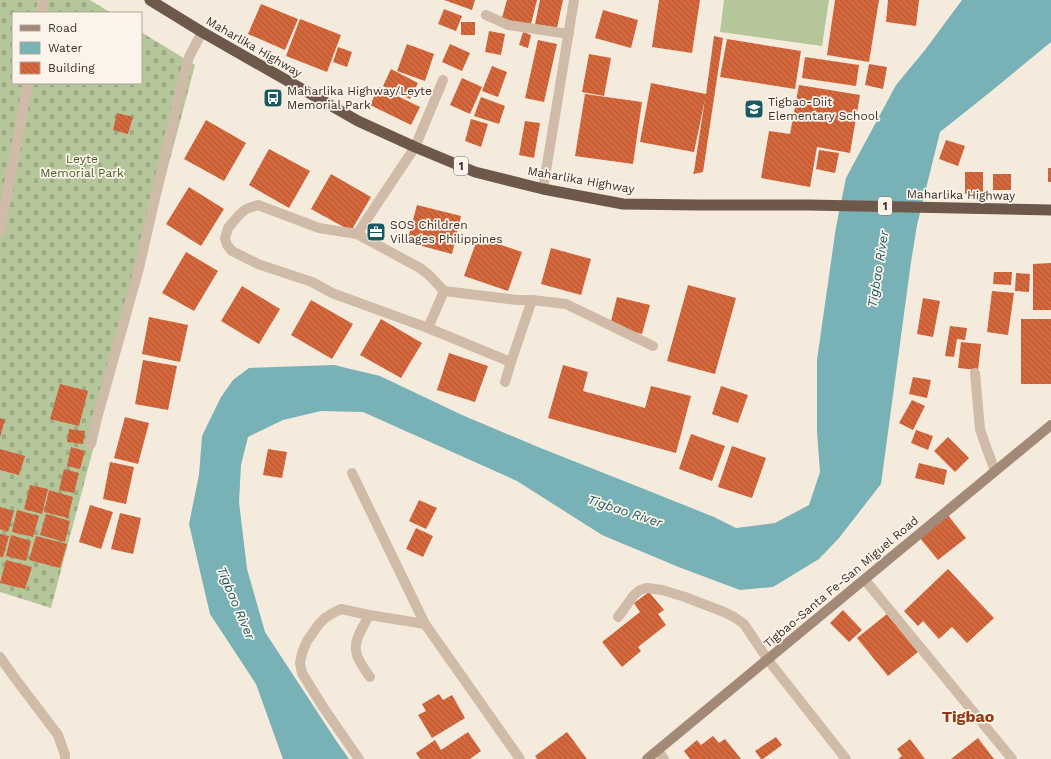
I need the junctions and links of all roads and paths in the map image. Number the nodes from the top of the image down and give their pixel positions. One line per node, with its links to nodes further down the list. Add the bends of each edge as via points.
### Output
1 (43, 0): 4 (street)
2 (150, 0): 6 (highway, Maharlika Highway / 1)
3 (574, 0): 7 (street)
4 (41, 12)
5 (486, 15): 7 (street, via 508,25)
6 (202, 32): 10 (highway, Maharlika Highway / 1, via 358,121); 23 (street, via 189,57 138,272)
7 (568, 34): 11 (street)
8 (443, 80): 10 (street)
9 (28, 84): 13 (street)
10 (415, 147): 11 (highway, Maharlika Highway / 1, via 475,172); 14 (street)
11 (543, 189): 12 (highway, Maharlika Highway / 1, via 623,204)
12 (1051, 210)
13 (0, 232)
14 (357, 234): 15 (street, via 420,268); 17 (street, via 318,228 258,205 246,209 239,215 228,228 225,238 232,251 258,264 312,282 332,293)
15 (444, 291): 16 (street); 17 (street)
16 (532, 300): 18 (street, via 566,304); 19 (street)
17 (428, 328): 19 (street)
18 (653, 346)
19 (510, 362): 21 (street)
20 (975, 372): 24 (street, via 980,428)
21 (505, 382)
22 (1051, 425): 24 (main road, Tigbao-Santa Fe-San Miguel Road)
23 (91, 444)
24 (995, 472): 26 (main road, Tigbao-Santa Fe-San Miguel Road)
25 (352, 473): 29 (street)
26 (865, 580): 31 (main road, Tigbao-Santa Fe-San Miguel Road); 39 (street)
27 (369, 615): 29 (street); 32 (street, via 358,638 356,652); 35 (street, via 341,609 325,618 307,641 300,663 302,673 323,707)
28 (618, 617): 31 (street, via 640,590 662,590 734,617 744,624)
29 (425, 624): 36 (street)
30 (0, 657): 34 (street, via 58,735)
31 (768, 660): 33 (main road, Tigbao-Santa Fe-San Miguel Road); 38 (street)
32 (370, 677)
33 (661, 755): 37 (main road, Tigbao-Santa Fe-San Miguel Road)
34 (65, 759)
35 (360, 759)
36 (520, 759)
37 (647, 759)
38 (846, 759)
39 (1012, 759)

